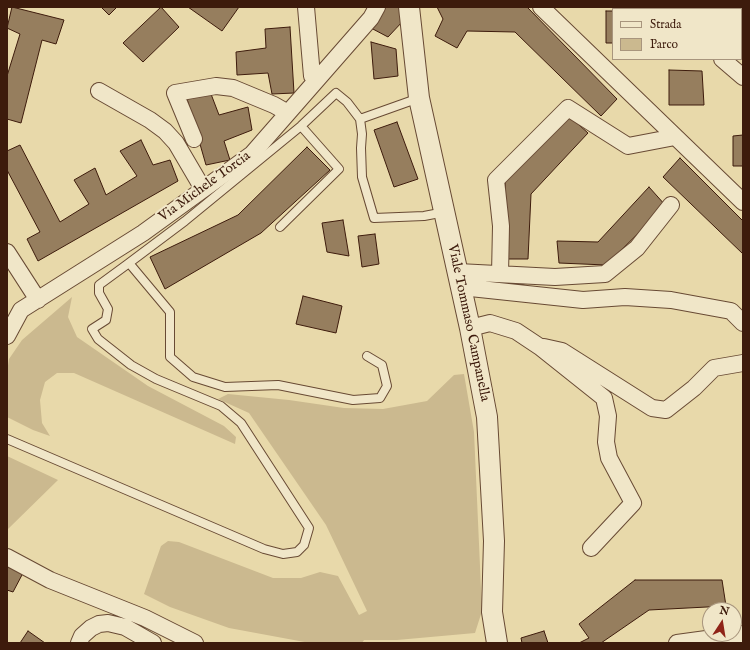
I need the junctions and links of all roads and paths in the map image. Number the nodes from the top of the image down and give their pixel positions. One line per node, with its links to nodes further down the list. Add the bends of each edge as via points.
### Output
1 (306, 7): 7 (street, via 312,76)
2 (377, 7): 7 (street, Via Michele Torcia, via 371,18)
3 (409, 7): 9 (street, Viale Tommaso Campanella)
4 (541, 7): 13 (street)
5 (723, 60): 6 (street)
6 (743, 77)
7 (316, 80): 10 (street, Via Michele Torcia)
8 (99, 91): 15 (street, via 150,120 164,131 176,143)
9 (419, 98): 11 (lane); 18 (street, Viale Tommaso Campanella)
10 (288, 113): 14 (street, via 233,88 216,86 175,93); 15 (street, Via Michele Torcia, via 252,154)
11 (360, 119): 12 (lane, via 348,102 336,92); 18 (lane, via 362,177 374,218 424,216)
12 (301, 126): 19 (lane, via 339,169); 21 (lane, via 185,221)
13 (675, 137): 16 (street); 22 (street, via 628,146 568,108 496,180 501,226)
14 (194, 138)
15 (203, 189): 24 (street, Via Michele Torcia, via 143,233)
16 (743, 202)
17 (671, 205): 22 (street, via 637,248 605,274 554,277)
18 (445, 212): 23 (street, Viale Tommaso Campanella)
19 (280, 227)
20 (7, 252): 24 (street)
21 (129, 262): 29 (lane, via 170,312 170,357 193,377 225,387 278,385 353,400 380,398 387,386 382,365); 31 (lane, via 99,285 99,293 108,309 106,320 92,329 98,339 131,365 156,379 221,406 241,422 309,528 304,545 297,552 283,554 264,549)
22 (500, 274): 23 (street)
23 (459, 279): 25 (street, via 583,300 625,297 671,300 730,311); 26 (street, Viale Tommaso Campanella)
24 (38, 300): 27 (street, Via Michele Torcia, via 21,310)
25 (743, 323)
26 (470, 328): 28 (street, via 490,323 516,331); 38 (street, Viale Tommaso Campanella, via 487,417 494,541 492,612)
27 (7, 336)
28 (540, 346): 30 (street, via 562,351 652,408 666,410 714,368); 32 (street, via 604,398 608,416 606,442 609,458 634,502)
29 (367, 356)
30 (743, 363)
31 (7, 439)
32 (590, 548)
33 (7, 557): 37 (street, via 50,580 145,618)
34 (743, 634): 39 (street)
35 (79, 643): 36 (street, via 82,636 91,628 108,622 125,627)
36 (153, 643)
37 (195, 643)
38 (497, 643)
39 (677, 643)

